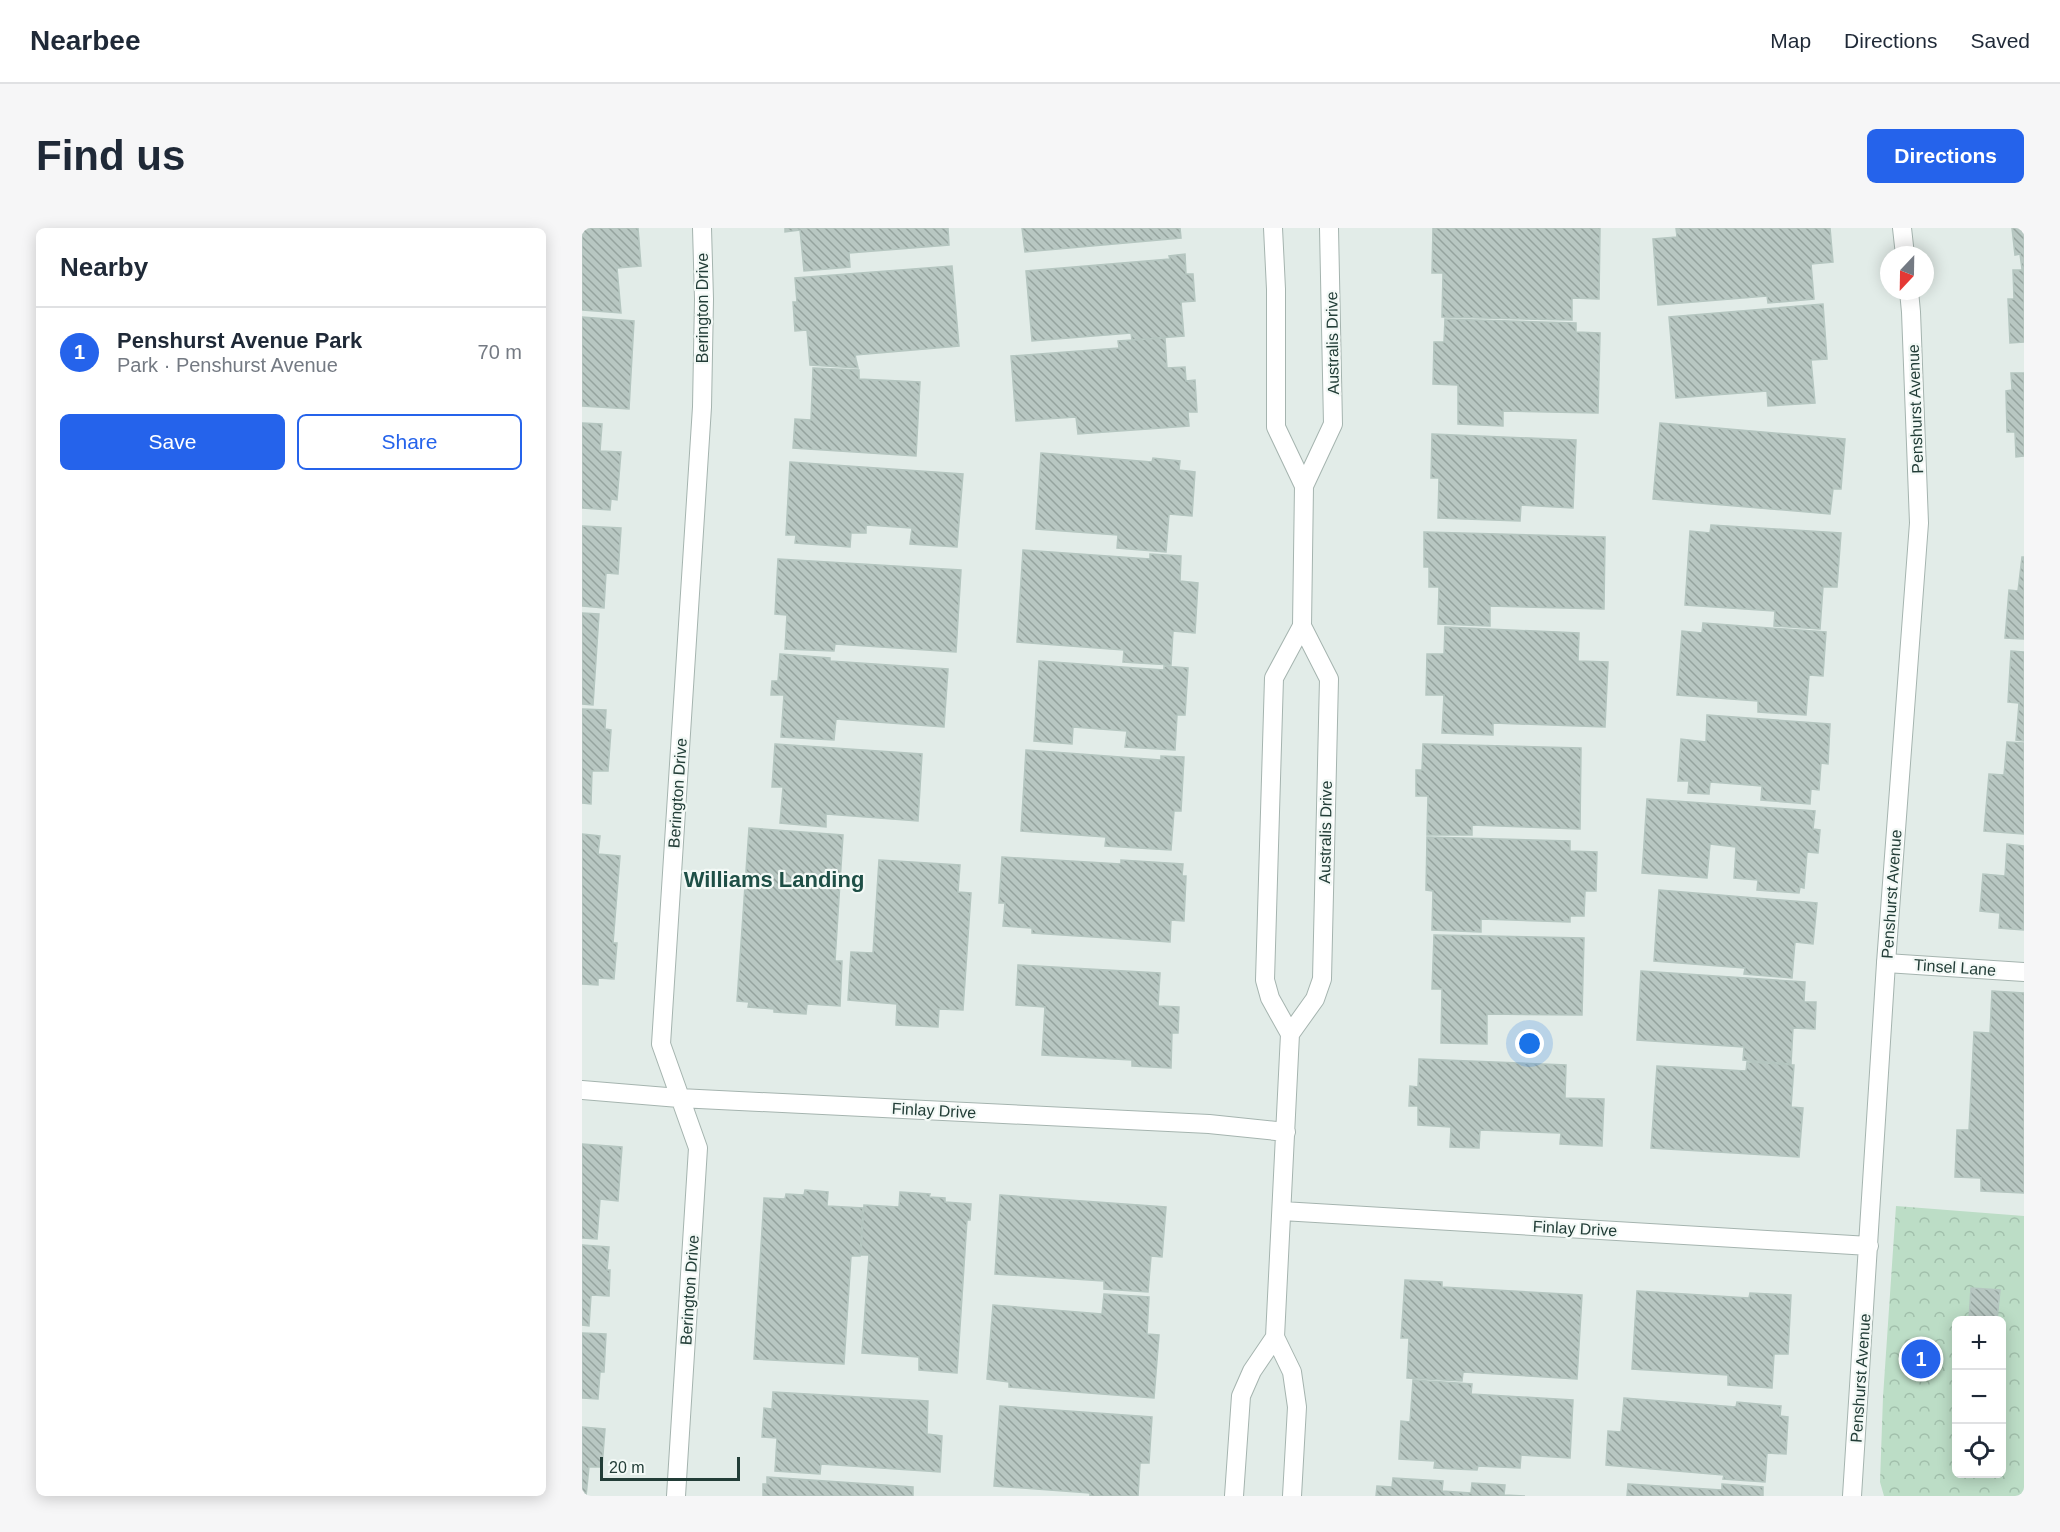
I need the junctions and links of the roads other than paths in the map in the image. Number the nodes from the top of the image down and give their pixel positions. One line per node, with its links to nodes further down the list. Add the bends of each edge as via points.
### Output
1 (702, 228): 13 (street, Berington Drive, via 702,407 661,1044)
2 (1273, 228): 7 (street, Australis Drive, via 1276,427)
3 (1329, 228): 7 (street, Australis Drive, via 1333,424)
4 (1902, 228): 5 (street)
5 (1904, 246)
6 (1910, 300): 9 (street, Penshurst Avenue, via 1919,522)
7 (1304, 486): 8 (street, Australis Drive)
8 (1302, 626): 11 (street, Australis Drive, via 1274,678 1265,980 1270,998); 11 (street, Australis Drive, via 1329,679 1322,979 1315,999)
9 (1886, 963): 10 (street, Tinsel Lane); 16 (street, Penshurst Avenue)
10 (2024, 972)
11 (1290, 1034): 14 (street)
12 (582, 1090): 13 (street, Finlay Drive)
13 (679, 1098): 14 (street, Finlay Drive, via 1209,1124); 18 (street, Berington Drive, via 698,1148)
14 (1286, 1132): 15 (street)
15 (1282, 1211): 16 (street, Finlay Drive); 17 (street)
16 (1869, 1246): 21 (street, Penshurst Avenue)
17 (1275, 1337): 19 (street, via 1241,1396); 20 (street, via 1292,1372 1298,1407)
18 (676, 1496)
19 (1234, 1496)
20 (1292, 1496)
21 (1852, 1496)

